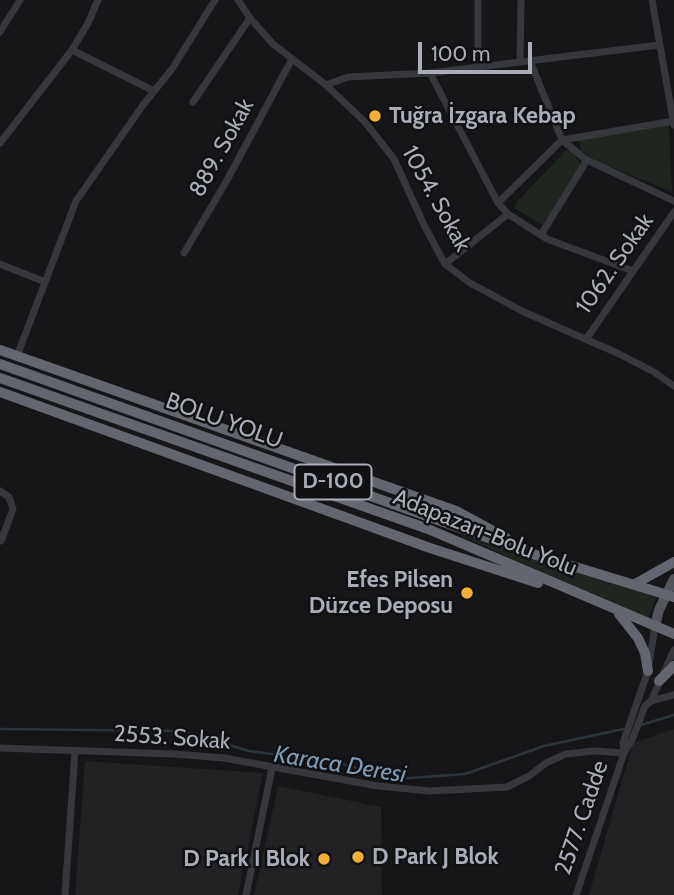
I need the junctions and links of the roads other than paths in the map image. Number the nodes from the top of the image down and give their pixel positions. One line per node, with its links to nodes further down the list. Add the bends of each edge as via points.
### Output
1 (20, 0): 9 (street)
2 (98, 0): 11 (street)
3 (215, 0): 18 (street)
4 (238, 0): 8 (street, 1054. Sokak)
5 (478, 0): 15 (street)
6 (520, 0): 14 (street)
7 (652, 0): 10 (street)
8 (250, 18): 12 (street, 1054. Sokak); 19 (street)
9 (0, 32)
10 (659, 45): 13 (street); 20 (street)
11 (72, 50): 18 (street); 22 (street)
12 (292, 60): 17 (street, 1054. Sokak); 29 (street, 889. Sokak)
13 (530, 61): 14 (street); 21 (street)
14 (520, 62): 15 (street)
15 (478, 68): 16 (street)
16 (430, 73): 17 (street, via 348,77); 25 (street)
17 (326, 85): 31 (street, 1054. Sokak, via 365,122 394,159)
18 (154, 91): 33 (street, via 76,201)
19 (193, 102)
20 (674, 123): 21 (street)
21 (562, 140): 23 (street); 25 (street)
22 (0, 143)
23 (587, 160): 24 (street); 28 (street)
24 (674, 201)
25 (498, 203): 27 (street)
26 (674, 212): 32 (street, 1062. Sokak)
27 (508, 214): 28 (street); 31 (street)
28 (541, 235): 32 (street)
29 (184, 253)
30 (0, 264): 33 (street)
31 (445, 264): 34 (street, 1054. Sokak, via 470,284)
32 (633, 271): 34 (street, 1062. Sokak)
33 (46, 282): 36 (street)
34 (587, 338): 39 (street, 1054. Sokak)
35 (0, 350): 36 (highway)
36 (17, 356): 43 (highway, via 456,511)
37 (0, 364): 43 (highway, BOLU YOLU / D-100)
38 (0, 378): 47 (highway, Adapazarı-Bolu Yolu / D-100, via 428,529)
39 (674, 386)
40 (0, 393): 47 (highway, via 430,548)
41 (0, 491): 42 (street, via 9,497 13,509)
42 (1, 541)
43 (536, 555): 46 (highway, BOLU YOLU / D-100)
44 (674, 562): 46 (highway)
45 (674, 579): 48 (main road)
46 (635, 584): 48 (highway, BOLU YOLU / D-100)
47 (574, 592): 49 (highway, Adapazarı-Bolu Yolu / D-100)
48 (671, 596): 50 (main road, via 659,610)
49 (618, 611): 50 (highway, Adapazarı-Bolu Yolu / D-100); 54 (highway, via 638,638)
50 (655, 626): 51 (highway, Adapazarı-Bolu Yolu / D-100); 54 (street)
51 (674, 634)
52 (674, 650): 55 (street)
53 (674, 666): 55 (highway)
54 (648, 671): 60 (street, via 623,743)
55 (659, 681): 57 (street)
56 (674, 695): 57 (street)
57 (648, 703): 60 (street)
58 (0, 748): 59 (street, 2553. Sokak)
59 (75, 751): 61 (street, 2553. Sokak, via 224,758); 62 (street)
60 (624, 753): 61 (street, 2553. Sokak, via 566,754 507,787 430,791); 64 (street, 2577. Cadde)
61 (272, 768): 63 (street)
62 (65, 895)
63 (246, 895)
64 (576, 895)

